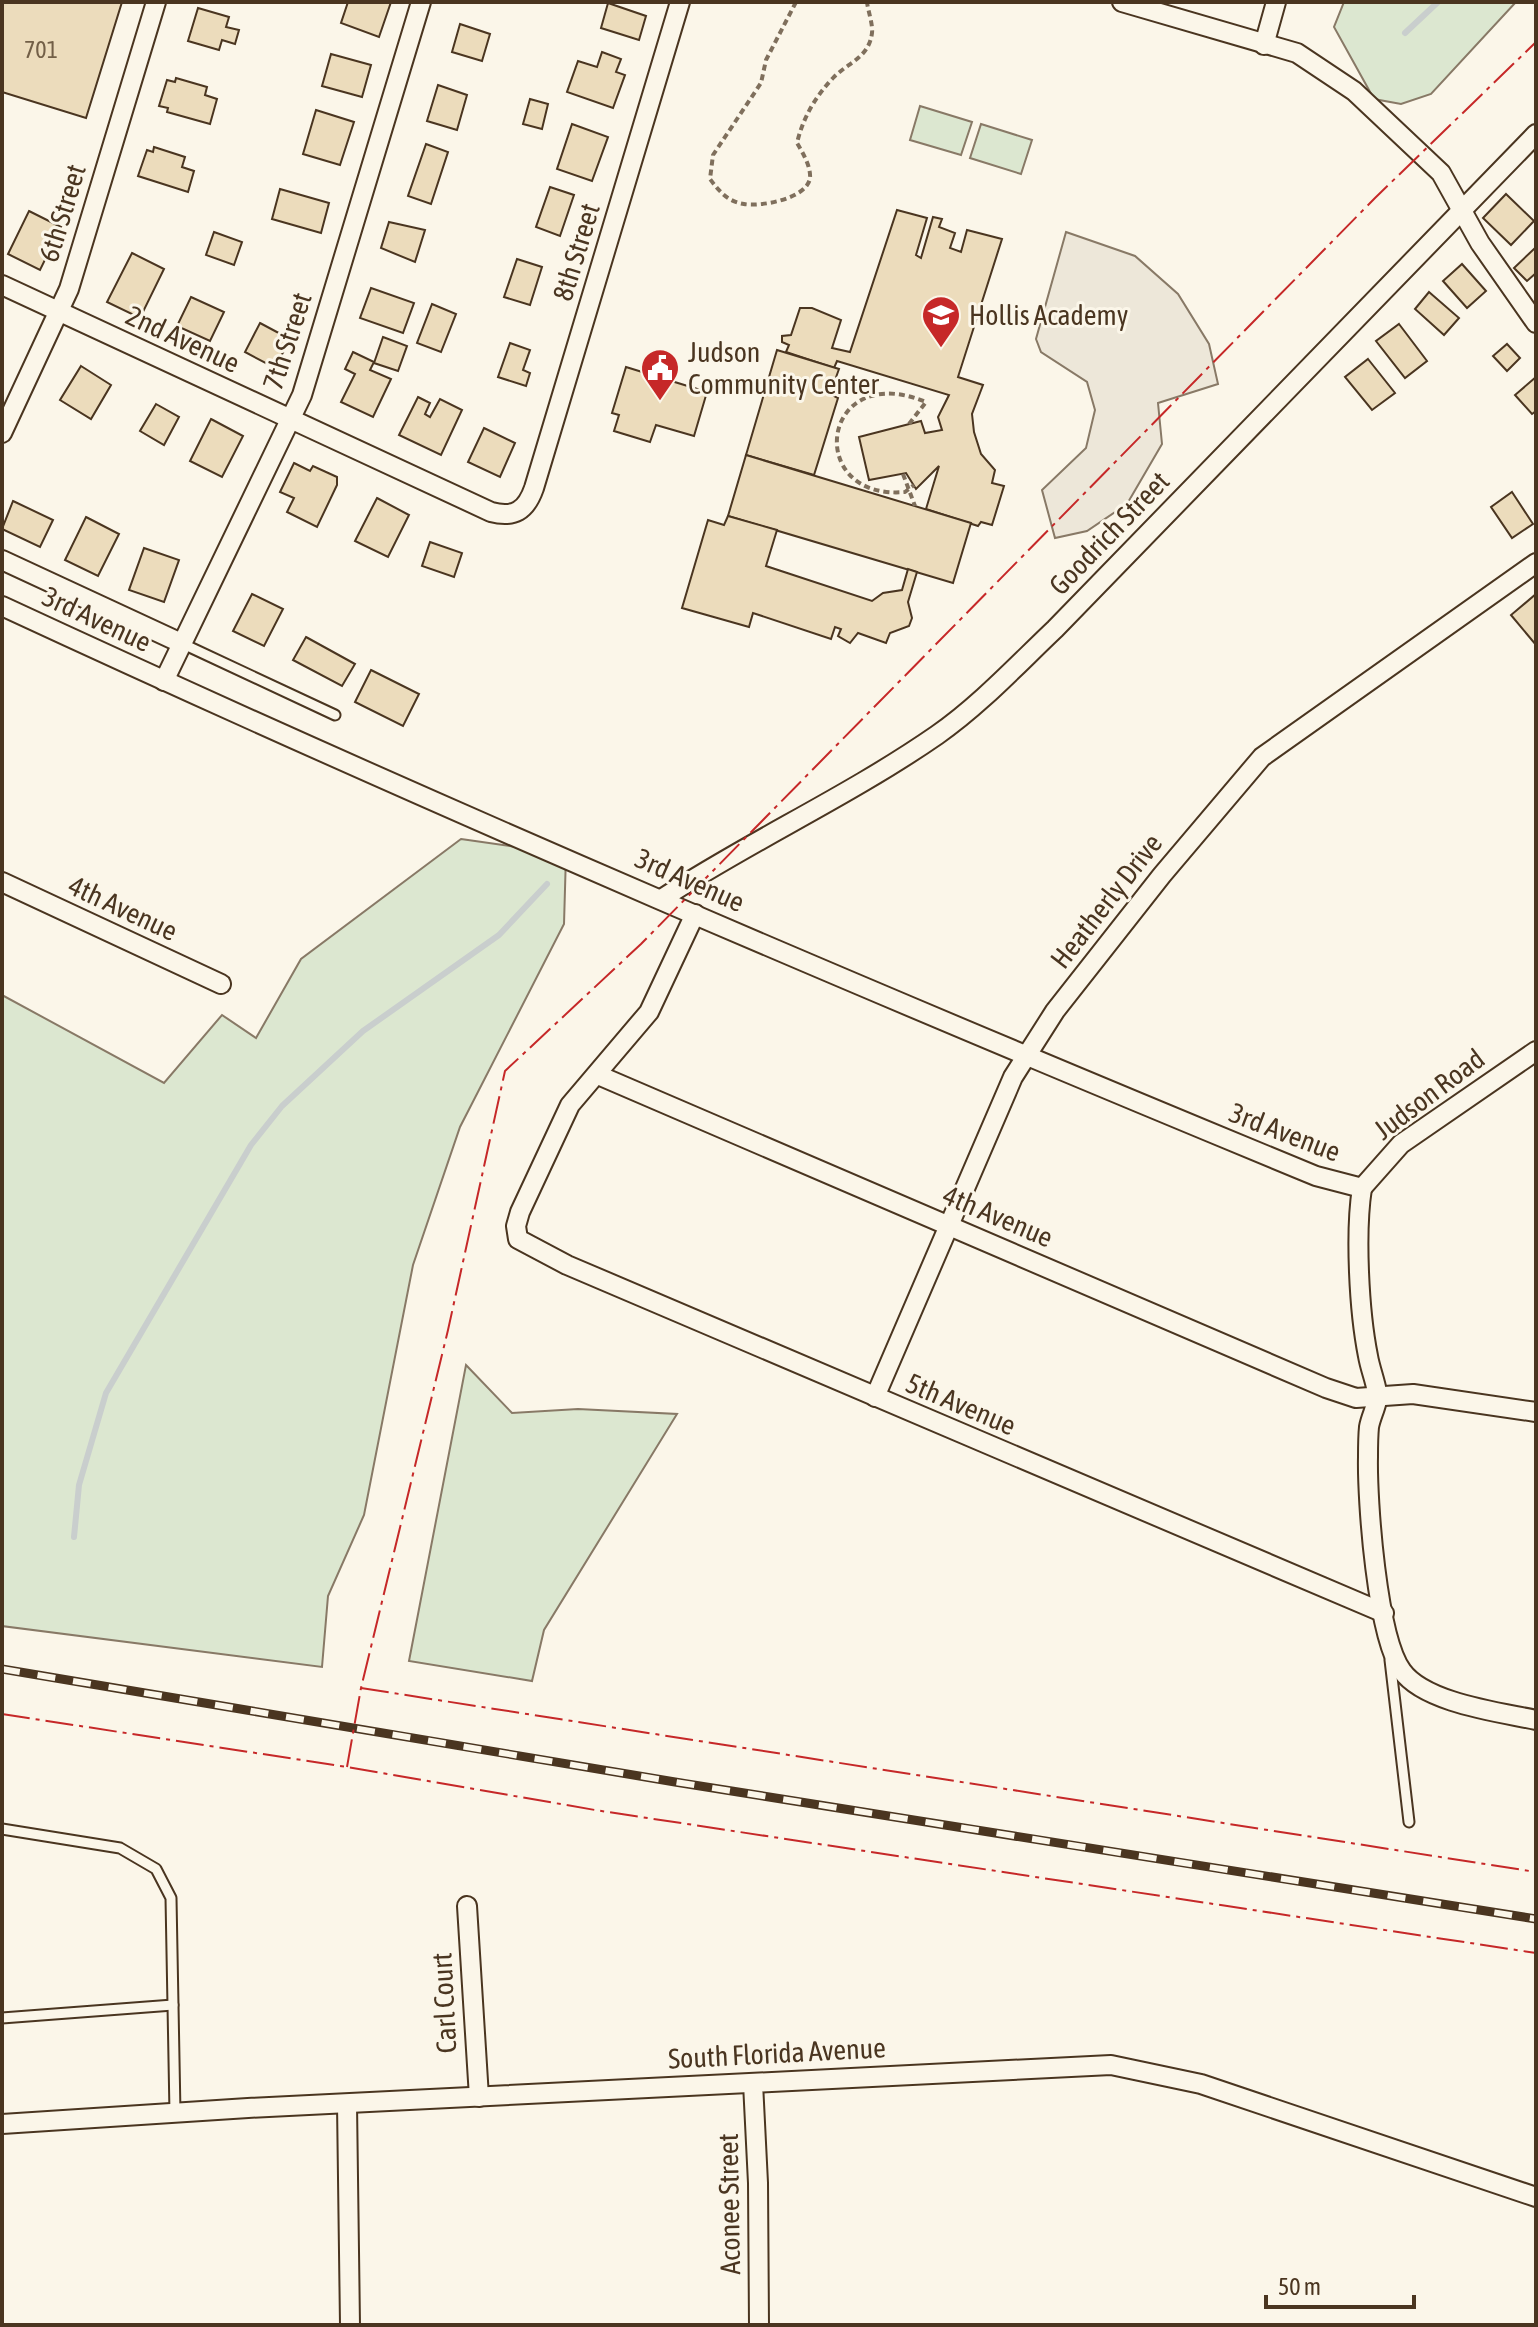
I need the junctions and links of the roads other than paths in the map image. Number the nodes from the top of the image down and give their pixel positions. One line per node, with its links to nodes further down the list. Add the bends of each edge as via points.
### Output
1 (156, 2): 10 (street, 6th Street)
2 (421, 2): 12 (street, 7th Street, via 302,395)
3 (680, 2): 14 (street, 8th Street, via 534,488)
4 (1122, 2): 6 (street)
5 (1276, 2): 6 (street)
6 (1264, 45): 8 (street, via 1297,53 1354,91 1441,173)
7 (1536, 134): 8 (street, Goodrich Street)
8 (1462, 210): 11 (street); 22 (street, Goodrich Street, via 982,698 897,761)
9 (2, 285): 10 (street, 2nd Avenue)
10 (58, 311): 12 (street, 2nd Avenue); 13 (street, 6th Street)
11 (1536, 323)
12 (289, 419): 14 (street, 2nd Avenue, via 491,512); 18 (street, 7th Street)
13 (2, 433)
14 (517, 513)
15 (2, 560): 18 (street, 3rd Avenue)
16 (1536, 563): 26 (street, Heatherly Drive, via 1262,757 1153,887)
17 (2, 606): 19 (street, 3rd Avenue)
18 (181, 643): 19 (street, 7th Street); 20 (lane)
19 (164, 681): 22 (street, 3rd Avenue)
20 (335, 715)
21 (2, 882): 24 (street, 4th Avenue)
22 (663, 898): 23 (street, 3rd Avenue)
23 (695, 914): 26 (street, 3rd Avenue); 27 (street, via 649,1012)
24 (221, 984)
25 (1536, 1051): 28 (street, Judson Road, via 1401,1144)
26 (1027, 1054): 28 (street, 3rd Avenue, via 1316,1176); 29 (street, Heatherly Drive)
27 (598, 1075): 29 (street, 4th Avenue); 31 (street, 5th Avenue, via 570,1105 520,1212 518,1239 555,1260)
28 (1362, 1188): 30 (street, via 1357,1218 1364,1318)
29 (949, 1225): 30 (street, 4th Avenue, via 1326,1388 1356,1398); 31 (street, Heatherly Drive)
30 (1378, 1395): 32 (street, 4th Avenue, via 1413,1394); 33 (street, via 1369,1425 1368,1461)
31 (875, 1397): 33 (street, 5th Avenue)
32 (1536, 1412)
33 (1384, 1613): 34 (street, via 1395,1660 1415,1683 1444,1697); 35 (lane)
34 (1536, 1720)
35 (1409, 1822)
36 (2, 1829): 38 (lane, via 120,1848 156,1869 171,1898)
37 (467, 1906): 41 (street, Carl Court)
38 (173, 2005): 39 (lane); 43 (lane)
39 (2, 2018)
40 (753, 2083): 41 (street, South Florida Avenue); 45 (street, South Florida Avenue, via 1111,2065 1201,2084); 47 (street, Aconee Street)
41 (479, 2097): 42 (street, South Florida Avenue)
42 (347, 2104): 43 (street, South Florida Avenue); 46 (street)
43 (175, 2113): 44 (street, South Florida Avenue)
44 (2, 2124)
45 (1536, 2197)
46 (350, 2325)
47 (759, 2325)

